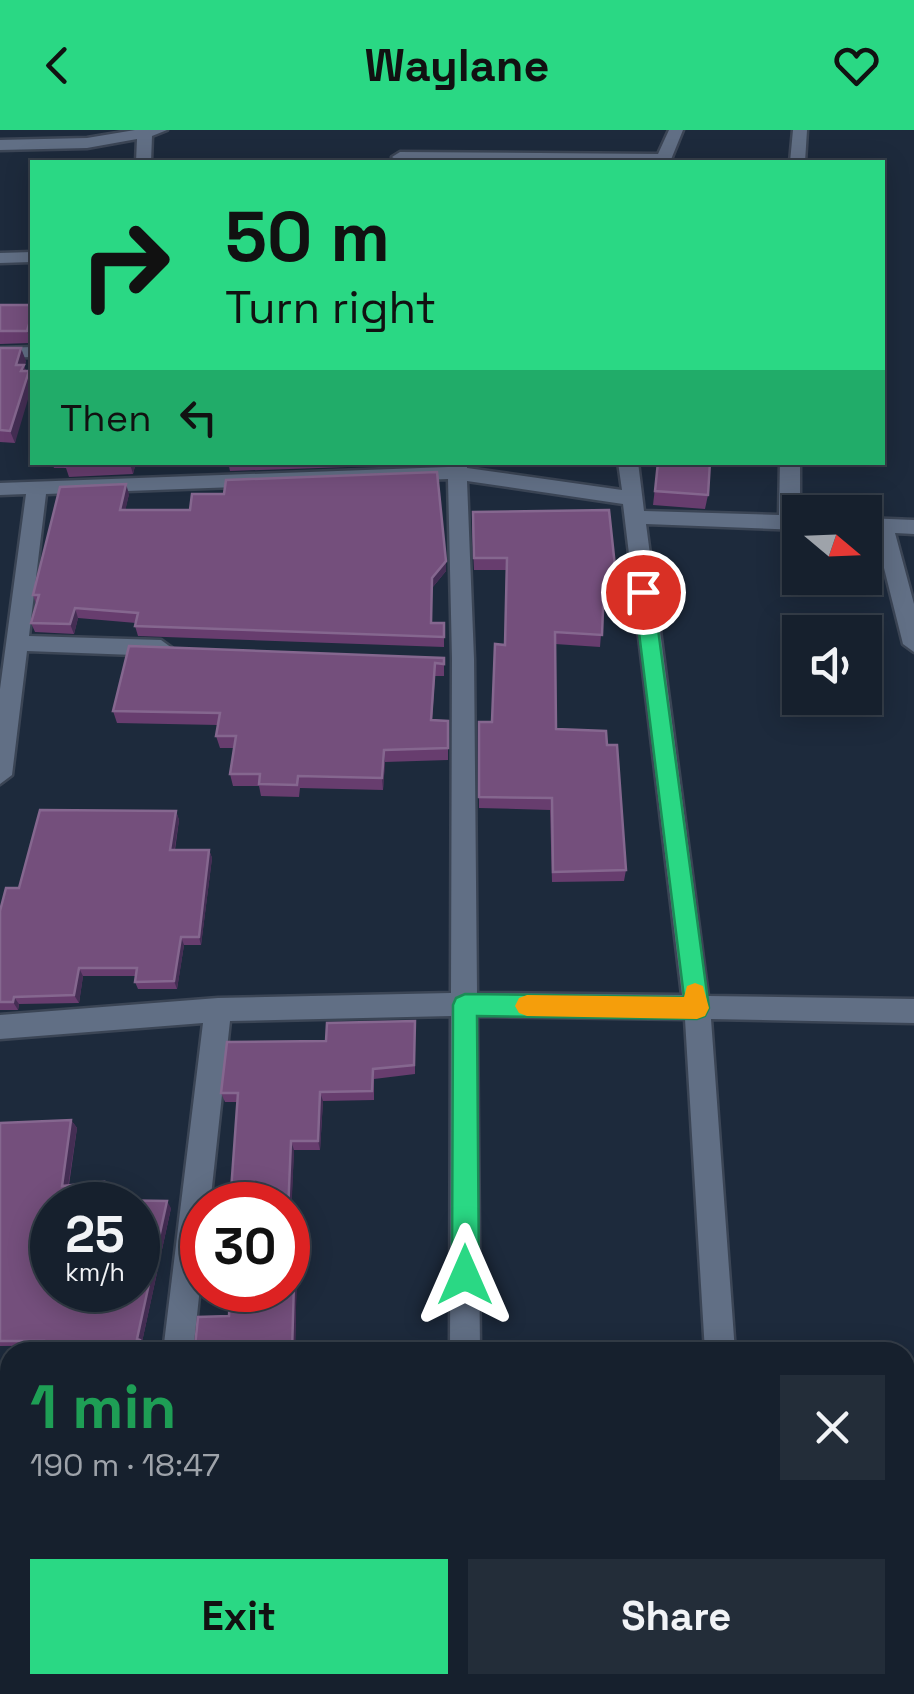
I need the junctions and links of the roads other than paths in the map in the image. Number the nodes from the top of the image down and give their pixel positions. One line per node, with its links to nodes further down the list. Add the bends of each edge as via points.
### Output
1 (676, 130): 9 (street)
2 (800, 130): 10 (street)
3 (152, 132): 4 (street); 7 (street)
4 (88, 136): 5 (street)
5 (0, 145)
6 (400, 155): 8 (street)
7 (145, 160)
8 (620, 160)
9 (664, 160)
10 (798, 160)
11 (30, 257): 12 (street)
12 (0, 258)
13 (30, 352): 14 (street)
14 (0, 353)
15 (628, 465): 21 (street)
16 (790, 465): 20 (street)
17 (457, 468): 18 (street); 21 (street); 30 (street, via 454,659)
18 (37, 488): 19 (street); 26 (street)
19 (0, 489)
20 (793, 495)
21 (631, 507): 22 (street); 31 (street)
22 (782, 521)
23 (882, 525): 24 (street)
24 (914, 527)
25 (882, 549): 27 (street)
26 (16, 644): 28 (street); 29 (street)
27 (914, 644)
28 (191, 650)
29 (0, 775)
30 (465, 1005): 31 (street); 32 (street); 36 (street)
31 (697, 1008): 33 (street); 37 (street)
32 (218, 1010): 34 (street); 35 (street)
33 (914, 1011)
34 (0, 1027)
35 (179, 1342)
36 (465, 1342)
37 (719, 1342)

